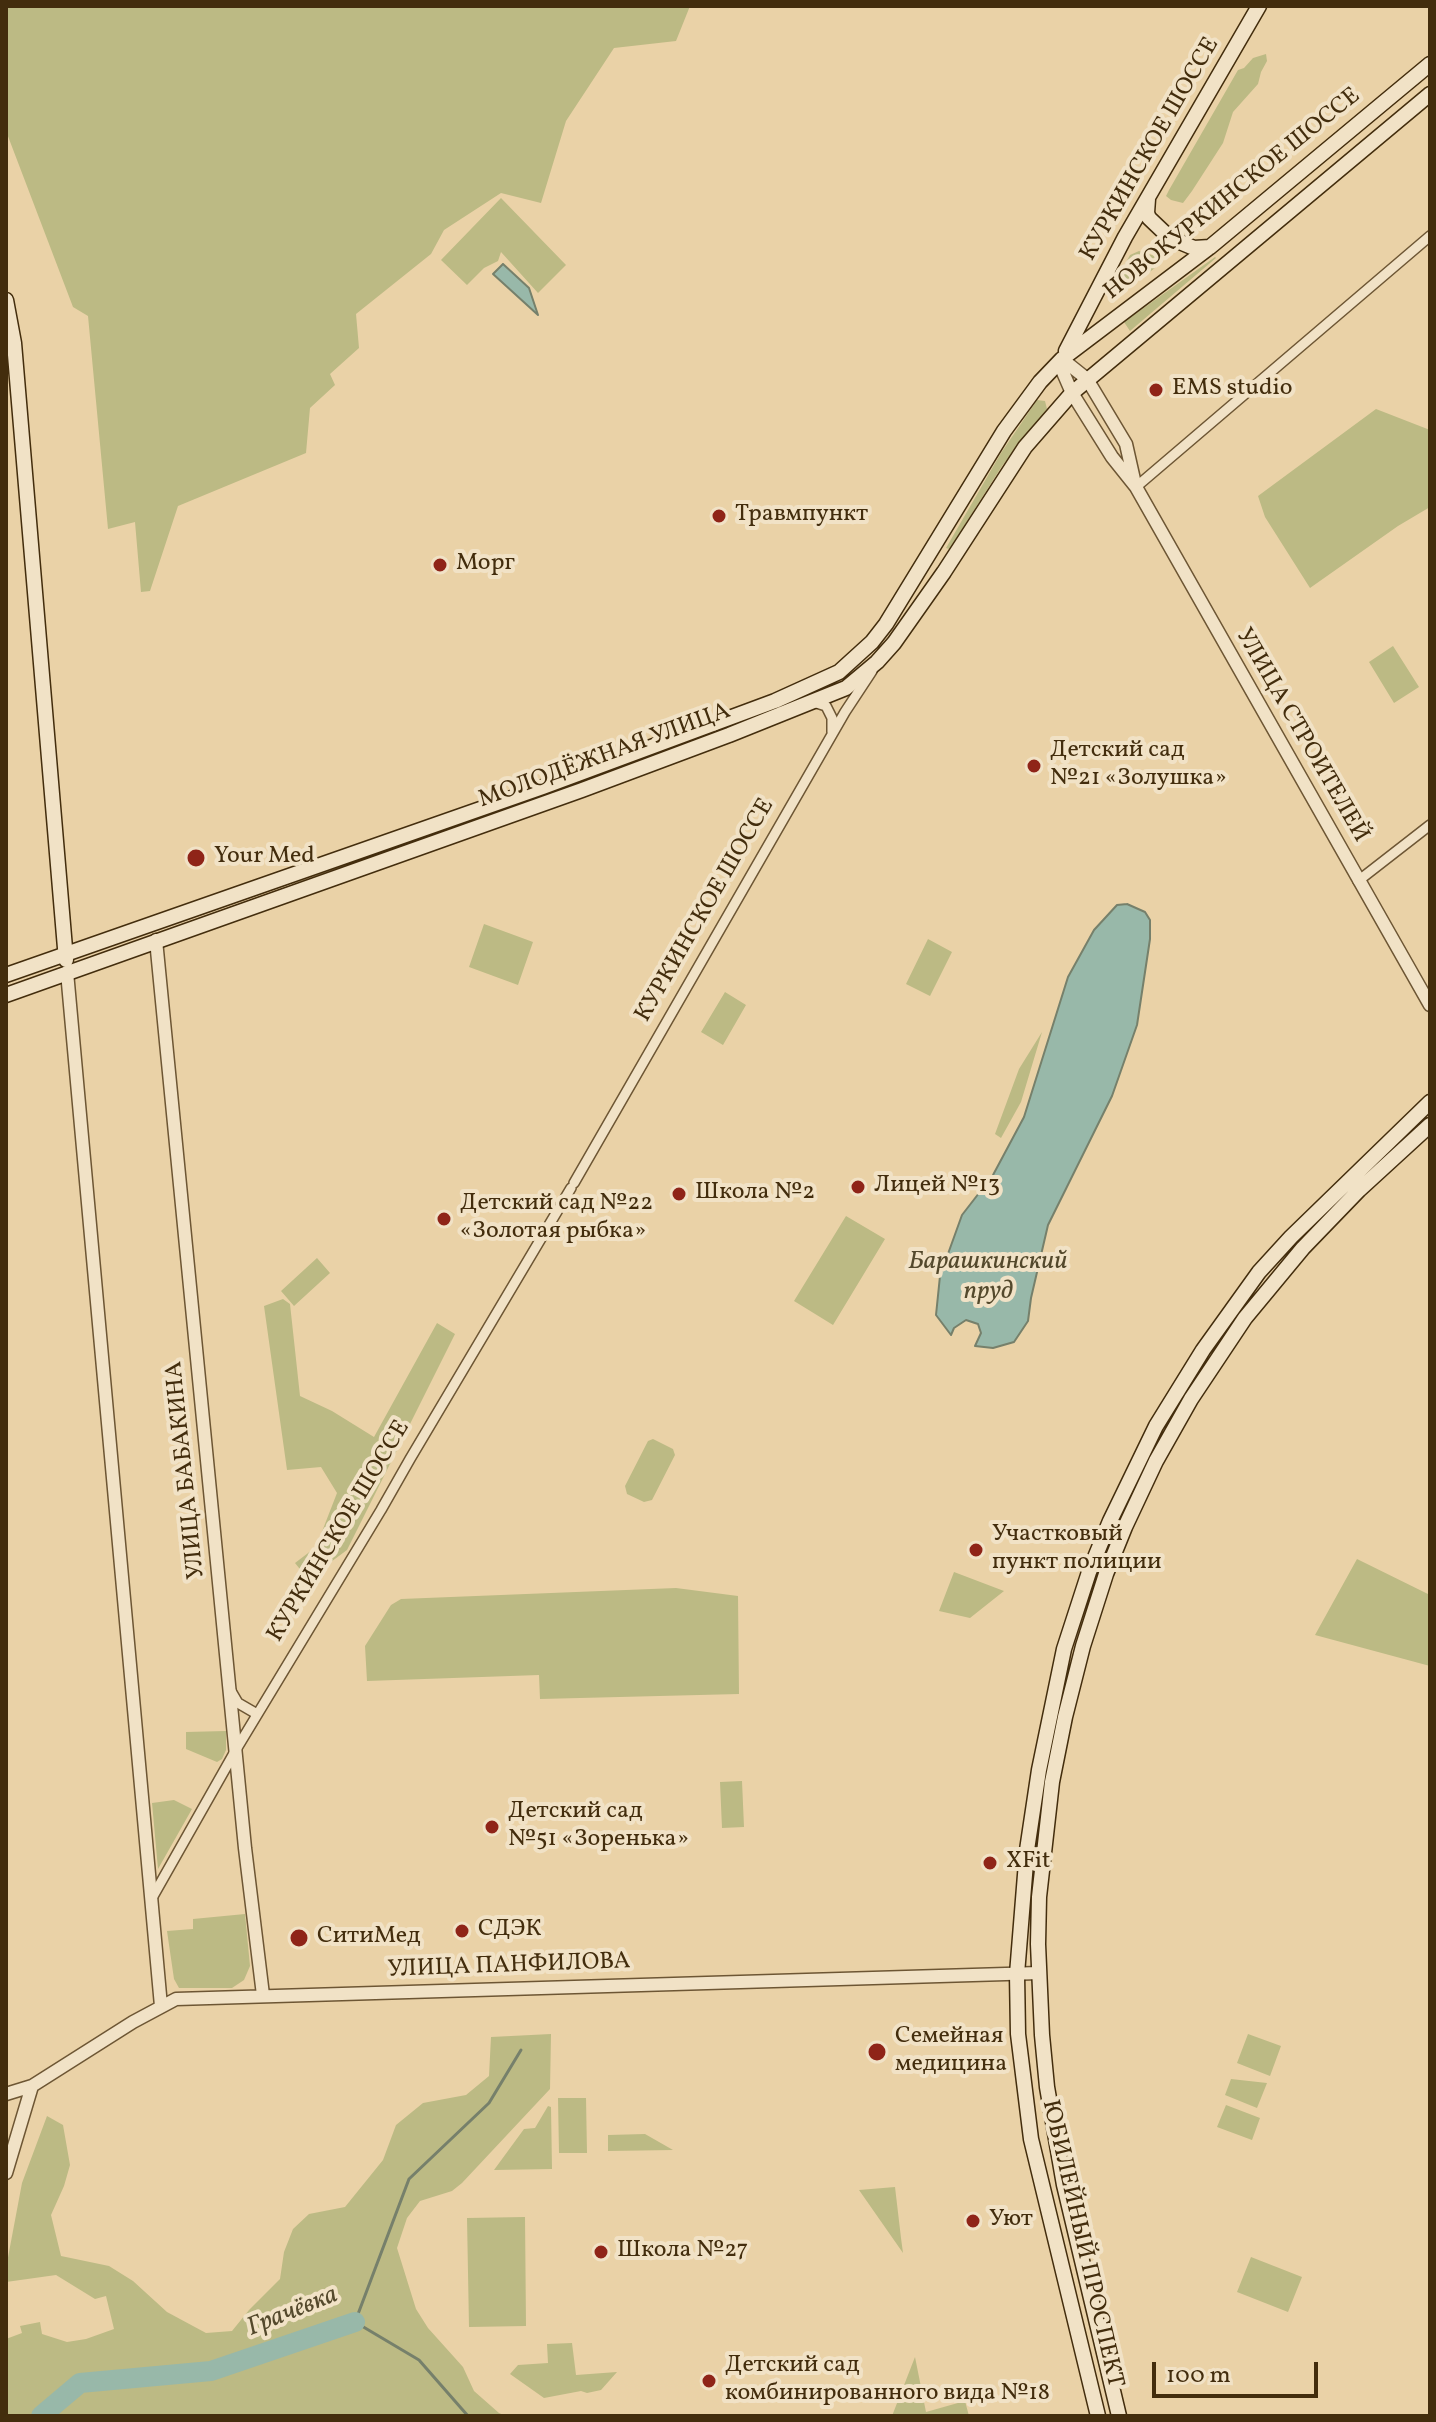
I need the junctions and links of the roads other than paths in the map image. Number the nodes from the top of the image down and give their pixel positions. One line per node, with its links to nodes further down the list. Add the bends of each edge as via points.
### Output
1 (1259, 6): 5 (main road, КУРКИНСКОЕ ШОССЕ)
2 (1430, 64): 4 (main road, НОВОКУРКИНСКОЕ ШОССЕ)
3 (1430, 94): 6 (main road, НОВОКУРКИНСКОЕ ШОССЕ)
4 (1286, 184): 6 (main road, via 1302,188); 8 (main road, НОВОКУРКИНСКОЕ ШОССЕ)
5 (1149, 195): 8 (main road, via 1147,213 1155,226 1179,243); 10 (main road, КУРКИНСКОЕ ШОССЕ)
6 (1300, 202): 11 (main road, НОВОКУРКИНСКОЕ ШОССЕ)
7 (1430, 236): 13 (street)
8 (1210, 247): 10 (main road, НОВОКУРКИНСКОЕ ШОССЕ)
9 (6, 300): 20 (main road, via 14,343)
10 (1062, 359): 11 (street, УЛИЦА СТРОИТЕЛЕЙ); 12 (street, УЛИЦА СТРОИТЕЛЕЙ); 20 (main road, МОЛОДЁЖНАЯ УЛИЦА, via 1004,431 886,624 839,672 543,787)
11 (1087, 379): 12 (main road, МОЛОДЁЖНАЯ УЛИЦА); 13 (street, УЛИЦА СТРОИТЕЛЕЙ, via 1126,444)
12 (1072, 393): 13 (street, УЛИЦА СТРОИТЕЛЕЙ); 14 (main road, МОЛОДЁЖНАЯ УЛИЦА, via 1025,447)
13 (1136, 487): 18 (street, УЛИЦА СТРОИТЕЛЕЙ)
14 (877, 662): 15 (main road, МОЛОДЁЖНАЯ УЛИЦА, via 846,688); 16 (street, КУРКИНСКОЕ ШОССЕ)
15 (812, 702): 16 (street, via 826,706); 19 (main road, МОЛОДЁЖНАЯ УЛИЦА, via 582,790)
16 (832, 736): 28 (street, КУРКИНСКОЕ ШОССЕ, via 573,1186)
17 (1430, 825): 18 (street)
18 (1358, 881): 24 (street, УЛИЦА СТРОИТЕЛЕЙ)
19 (156, 940): 21 (main road, МОЛОДЁЖНАЯ УЛИЦА); 27 (street, УЛИЦА БАБАКИНА)
20 (65, 953): 21 (main road); 22 (main road, МОЛОДЁЖНАЯ УЛИЦА)
21 (67, 972): 23 (main road, МОЛОДЁЖНАЯ УЛИЦА); 30 (street)
22 (6, 975)
23 (6, 995)
24 (1430, 1005)
25 (1430, 1102): 32 (main road, ЮБИЛЕЙНЫЙ ПРОСПЕКТ, via 1259,1272 1203,1350 1132,1473 1089,1572 1064,1649 1027,1850)
26 (1430, 1125): 31 (main road, ЮБИЛЕЙНЫЙ ПРОСПЕКТ, via 1313,1237 1254,1306 1175,1425 1125,1527 1083,1646 1052,1782 1039,1897)
27 (231, 1689): 28 (street, via 238,1703); 29 (street, УЛИЦА БАБАКИНА)
28 (257, 1714): 29 (street, КУРКИНСКОЕ ШОССЕ)
29 (237, 1748): 30 (street, КУРКИНСКОЕ ШОССЕ); 33 (street, УЛИЦА БАБАКИНА)
30 (150, 1901): 34 (street)
31 (1039, 1973): 32 (street, УЛИЦА ПАНФИЛОВА); 39 (main road, ЮБИЛЕЙНЫЙ ПРОСПЕКТ, via 1055,2142)
32 (1017, 1974): 33 (street, УЛИЦА ПАНФИЛОВА); 38 (main road, ЮБИЛЕЙНЫЙ ПРОСПЕКТ, via 1018,2034 1031,2139)
33 (263, 1995): 34 (street, УЛИЦА ПАНФИЛОВА, via 176,1999)
34 (161, 2006): 35 (street, УЛИЦА ПАНФИЛОВА)
35 (32, 2086): 36 (street, УЛИЦА ПАНФИЛОВА); 37 (street)
36 (6, 2094)
37 (6, 2173)
38 (1098, 2416)
39 (1119, 2416)

